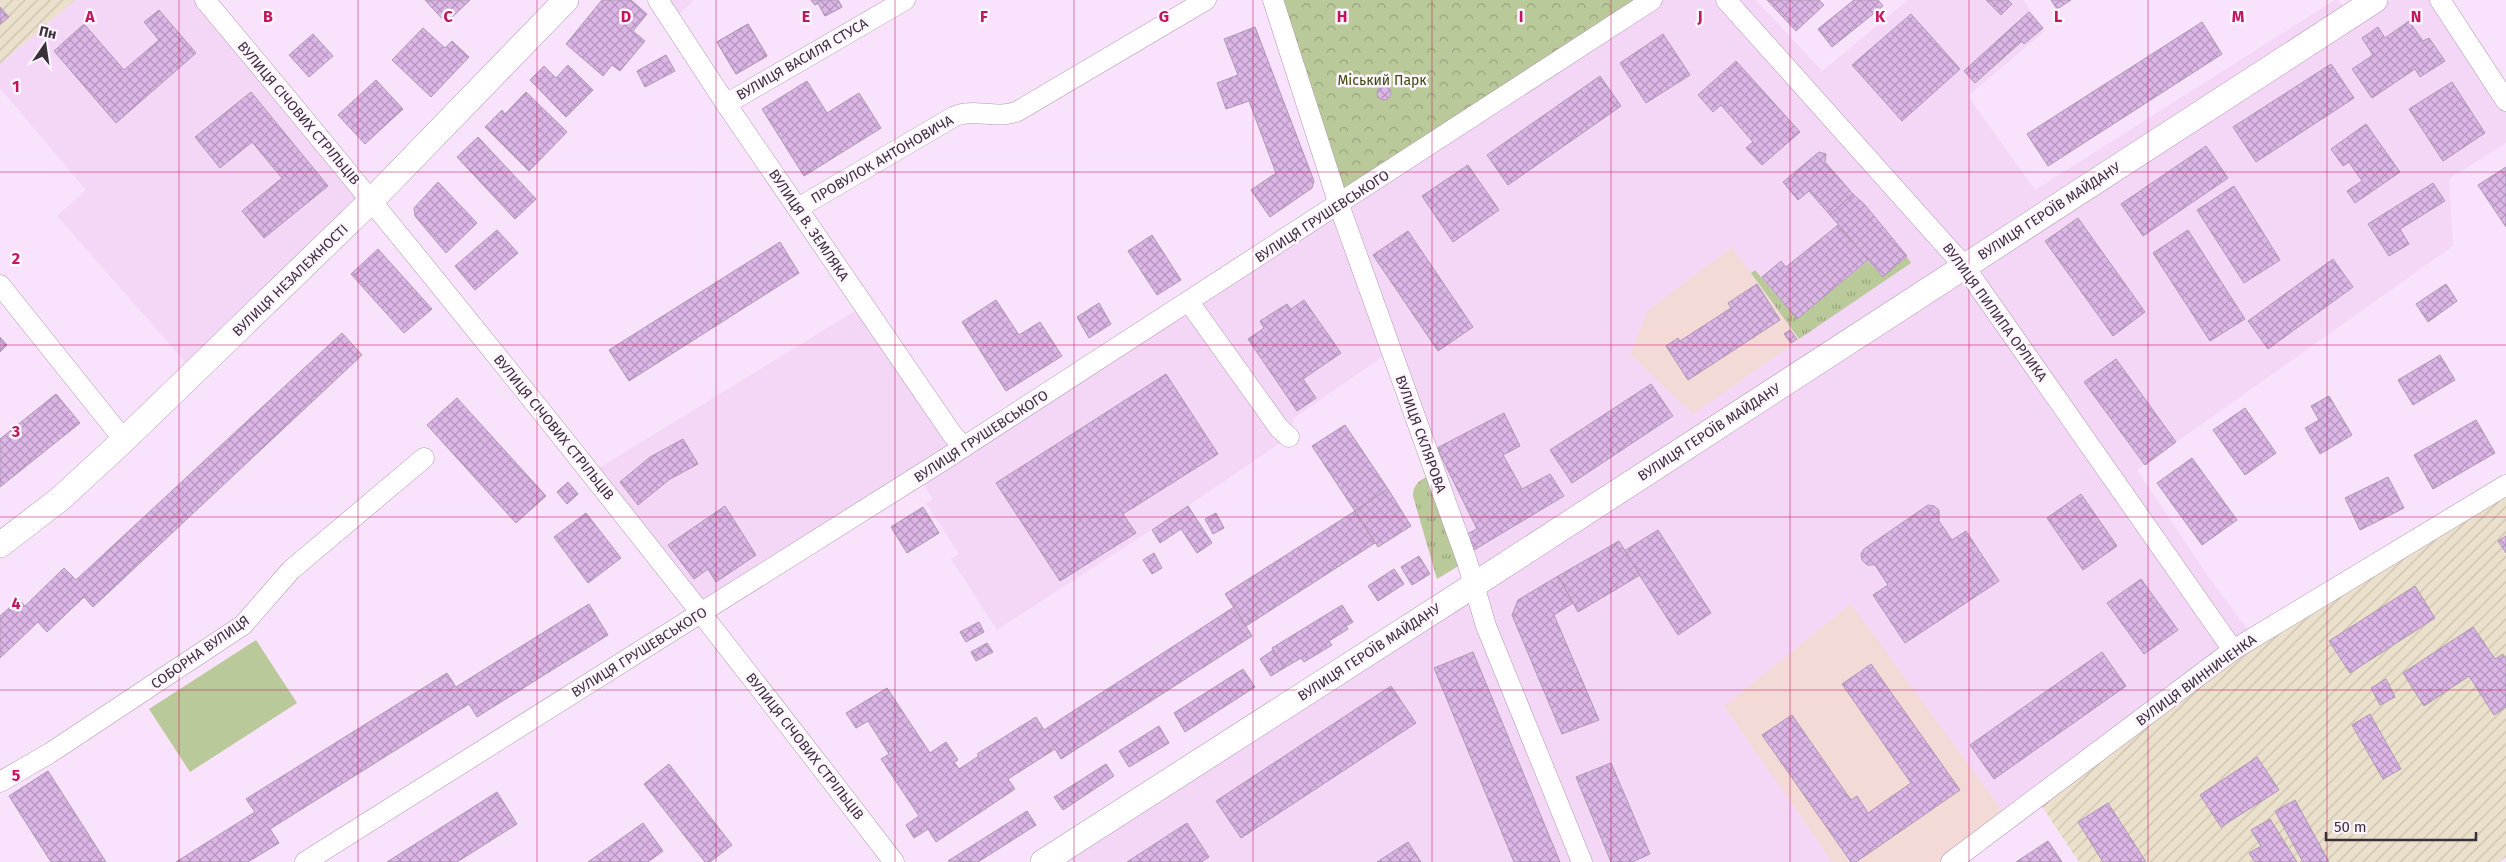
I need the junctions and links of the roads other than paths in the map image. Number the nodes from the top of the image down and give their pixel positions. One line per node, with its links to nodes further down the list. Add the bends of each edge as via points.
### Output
1 (205, 0): 13 (street, ВУЛИЦЯ СІЧОВИХ СТРІЛЬЦІВ)
2 (566, 0): 13 (street, ВУЛИЦЯ НЕЗАЛЕЖНОСТІ)
3 (658, 0): 12 (street, ВУЛИЦЯ В. ЗЕМЛЯКА)
4 (905, 0): 12 (street, ВУЛИЦЯ ВАСИЛЯ СТУСА)
5 (1206, 0): 15 (street, ПРОВУЛОК АНТОНОВИЧА, via 1018,111 1007,114 966,112 955,116)
6 (1273, 0): 14 (street, ВУЛИЦЯ СКЛЯРОВА)
7 (1652, 0): 14 (street, ВУЛИЦЯ ГРУШЕВСЬКОГО)
8 (1726, 0): 16 (street, ВУЛИЦЯ ПИЛИПА ОРЛИКА)
9 (2375, 0): 16 (street, ВУЛИЦЯ ГЕРОЇВ МАЙДАНУ)
10 (2440, 0): 11 (street)
11 (2506, 101)
12 (726, 104): 15 (street, ВУЛИЦЯ В. ЗЕМЛЯКА)
13 (372, 200): 20 (street, ВУЛИЦЯ НЕЗАЛЕЖНОСТІ); 26 (street, ВУЛИЦЯ СІЧОВИХ СТРІЛЬЦІВ)
14 (1339, 205): 18 (street, ВУЛИЦЯ ГРУШЕВСЬКОГО); 25 (street, ВУЛИЦЯ СКЛЯРОВА)
15 (798, 208): 21 (street, ВУЛИЦЯ В. ЗЕМЛЯКА)
16 (1964, 266): 25 (street, ВУЛИЦЯ ГЕРОЇВ МАЙДАНУ); 27 (street, ВУЛИЦЯ ПИЛИПА ОРЛИКА)
17 (0, 285): 20 (street)
18 (1189, 302): 19 (street, via 1278,428); 21 (street, ВУЛИЦЯ ГРУШЕВСЬКОГО)
19 (1289, 437)
20 (124, 440): 24 (street, ВУЛИЦЯ НЕЗАЛЕЖНОСТІ, via 60,499)
21 (964, 447): 26 (street, ВУЛИЦЯ ГРУШЕВСЬКОГО)
22 (424, 458): 28 (street, СОБОРНА ВУЛИЦЯ, via 287,574 242,625 50,753)
23 (2506, 486): 27 (street, ВУЛИЦЯ ВИННИЧЕНКА)
24 (0, 545)
25 (1474, 585): 31 (street, ВУЛИЦЯ ГЕРОЇВ МАЙДАНУ); 32 (street, ВУЛИЦЯ СКЛЯРОВА, via 1486,626)
26 (702, 612): 29 (street, ВУЛИЦЯ ГРУШЕВСЬКОГО); 30 (street, ВУЛИЦЯ СІЧОВИХ СТРІЛЬЦІВ)
27 (2233, 650): 33 (street, ВУЛИЦЯ ВИННИЧЕНКА)
28 (0, 782)
29 (304, 862)
30 (894, 862)
31 (1043, 862)
32 (1582, 862)
33 (1951, 862)

